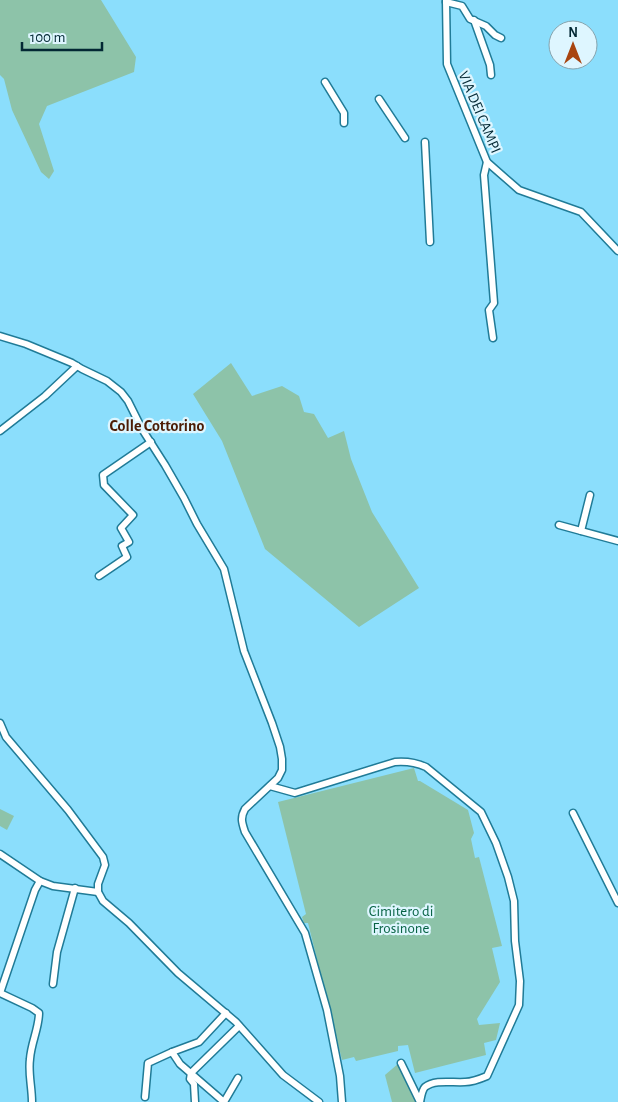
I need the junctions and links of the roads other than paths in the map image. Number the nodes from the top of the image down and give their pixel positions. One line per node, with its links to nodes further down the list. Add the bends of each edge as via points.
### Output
1 (446, 1): 2 (street, via 462,6); 10 (street, VIA DEI CAMPI, via 447,64)
2 (474, 20): 3 (street); 4 (street)
3 (501, 38)
4 (491, 75)
5 (325, 82): 7 (street, via 344,114)
6 (379, 99): 8 (street)
7 (344, 123)
8 (405, 138)
9 (425, 142): 11 (street)
10 (486, 162): 12 (street, VIA DEI CAMPI, via 519,190 581,212); 14 (street, via 484,175 494,303 489,310)
11 (430, 242)
12 (618, 251)
13 (0, 336): 15 (street)
14 (493, 338)
15 (78, 366): 16 (street); 17 (street, via 121,392)
16 (0, 431)
17 (151, 442): 22 (street, via 102,475 104,485 133,515 121,528 129,542 122,546 127,557); 24 (street, via 226,572 244,651 280,747)
18 (590, 495): 20 (street)
19 (559, 525): 20 (street)
20 (581, 531): 21 (street)
21 (618, 541)
22 (100, 576)
23 (0, 724): 31 (street, via 11,743 63,803 103,857 105,865)
24 (280, 774): 25 (street); 26 (street)
25 (270, 786): 26 (street); 46 (street, via 245,808 241,822 305,933 327,1010)
26 (282, 789): 47 (street, via 294,793 395,762 416,762 481,812 496,843 514,901 519,1005 488,1076 472,1081 431,1084 425,1087)
27 (573, 813): 32 (street)
28 (0, 854): 29 (street)
29 (40, 881): 30 (street); 34 (street)
30 (75, 888): 31 (street); 33 (street)
31 (98, 892): 35 (street, via 103,901 178,973)
32 (618, 903)
33 (53, 984)
34 (0, 993): 42 (street, via 38,1012 30,1059)
35 (226, 1013): 36 (street); 37 (street, via 199,1042)
36 (239, 1026): 39 (street); 45 (street, via 284,1075)
37 (172, 1052): 39 (street); 41 (street, via 148,1063)
38 (401, 1063): 47 (street)
39 (190, 1073): 43 (street); 44 (street)
40 (238, 1078): 44 (street)
41 (144, 1097)
42 (32, 1102)
43 (195, 1102)
44 (224, 1102)
45 (318, 1102)
46 (342, 1102)
47 (420, 1102)

